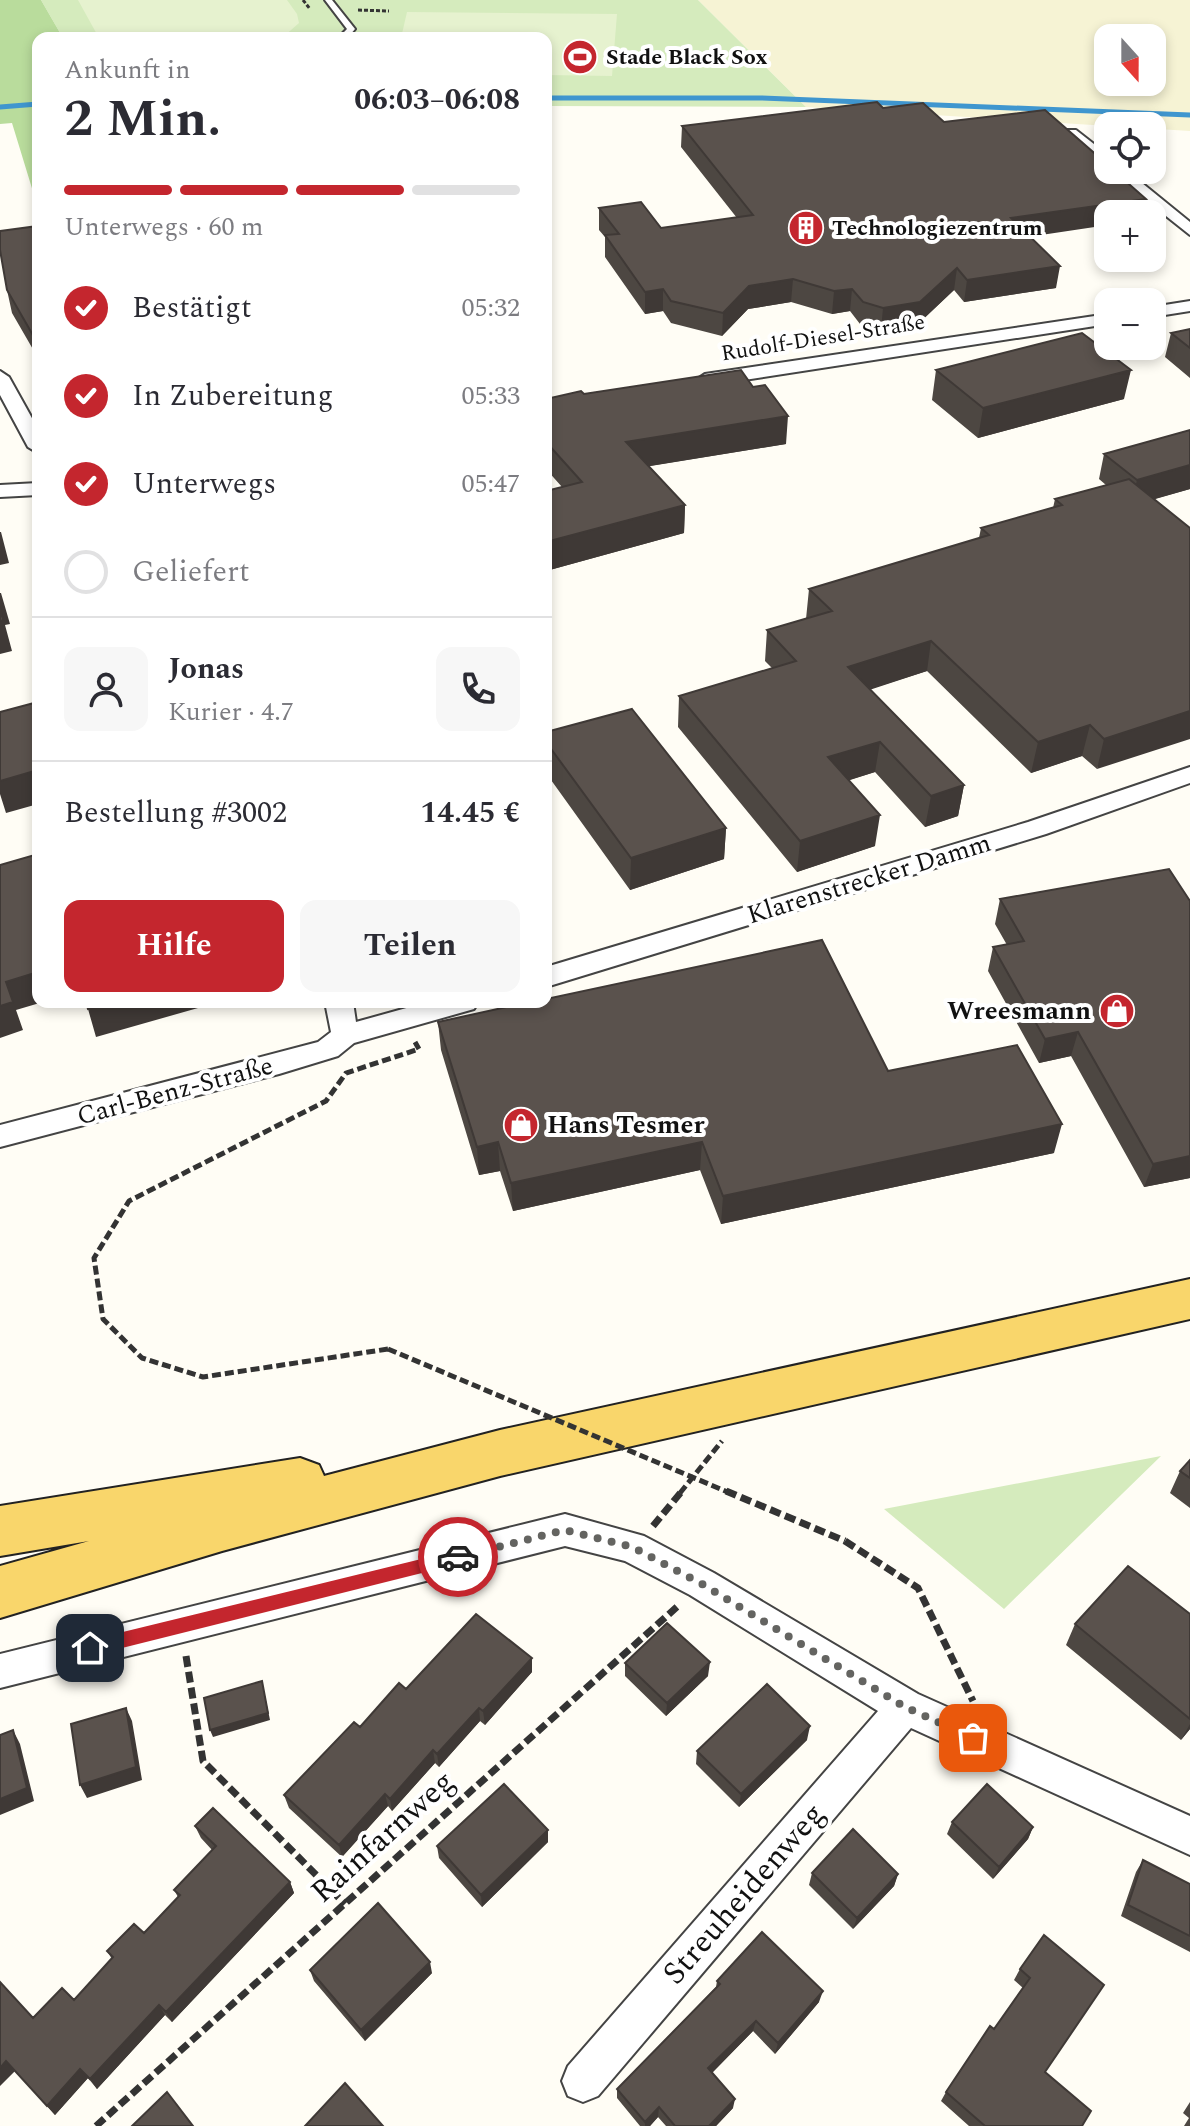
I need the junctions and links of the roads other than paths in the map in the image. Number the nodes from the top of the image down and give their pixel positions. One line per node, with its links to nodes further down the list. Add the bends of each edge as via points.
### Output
1 (328, 0): 2 (lane, via 351,29)
2 (348, 32)
3 (1071, 133): 4 (street)
4 (1094, 152)
5 (1133, 184): 6 (street)
6 (1190, 230)
7 (1190, 306): 8 (street)
8 (1166, 310)
9 (1094, 321): 11 (street, Rudolf-Diesel-Straße)
10 (0, 377): 12 (street)
11 (683, 384)
12 (32, 436)
13 (32, 489): 14 (street)
14 (0, 491)
15 (1190, 775): 16 (street, Klarenstrecker Damm, via 1037,828)
16 (552, 975)
17 (340, 1008): 19 (street)
18 (444, 1008): 19 (street)
19 (345, 1035): 20 (street, Carl-Benz-Straße, via 328,1049 279,1064)
20 (0, 1136)
21 (1190, 1299): 22 (main road)
22 (500, 1453): 23 (main road); 24 (main road)
23 (0, 1531)
24 (0, 1592)
25 (0, 1671): 26 (street, via 565,1530 632,1547)
26 (905, 1707): 27 (street); 28 (street, Streuheidenweg)
27 (1190, 1836)
28 (583, 2081)

